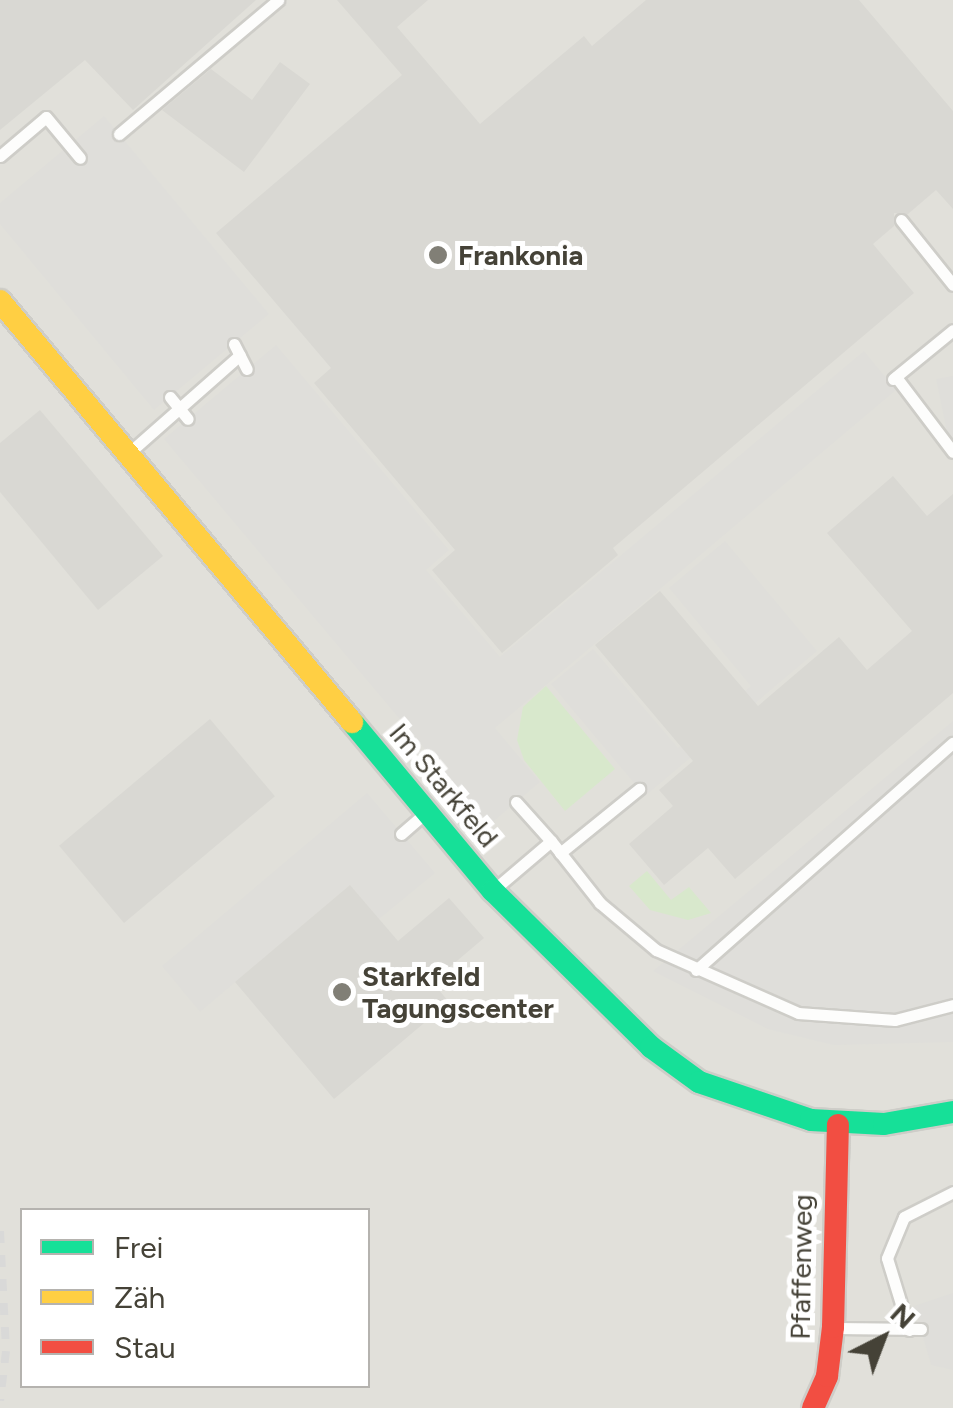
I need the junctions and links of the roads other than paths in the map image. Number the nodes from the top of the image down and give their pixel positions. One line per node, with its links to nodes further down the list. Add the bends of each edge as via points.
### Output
1 (278, 0): 2 (lane)
2 (119, 134)
3 (0, 156): 4 (lane, via 46,117)
4 (80, 158)
5 (901, 220): 6 (lane)
6 (953, 285)
7 (0, 301): 13 (main road, Im Starkfeld)
8 (953, 330): 12 (lane, via 893,380)
9 (247, 369): 11 (lane, via 237,349)
10 (170, 397): 11 (lane)
11 (184, 413): 13 (lane)
12 (953, 452)
13 (128, 454): 17 (main road, Im Starkfeld)
14 (953, 743): 22 (lane)
15 (639, 789): 20 (lane)
16 (516, 802): 19 (lane)
17 (427, 812): 18 (lane); 21 (main road, Im Starkfeld)
18 (401, 834)
19 (551, 842): 20 (lane); 21 (lane)
20 (560, 853): 22 (lane, via 625,928)
21 (493, 890): 25 (main road, Im Starkfeld, via 609,1010 689,1076 773,1110)
22 (696, 970): 23 (lane, via 798,1013 848,1020 895,1020)
23 (953, 1005)
24 (953, 1112): 25 (main road, Im Starkfeld)
25 (838, 1125): 27 (main road, Pfaffenweg)
26 (953, 1192): 27 (lane, via 904,1218 886,1258 915,1329)
27 (833, 1327): 28 (main road, Pfaffenweg, via 827,1376)
28 (814, 1408)

